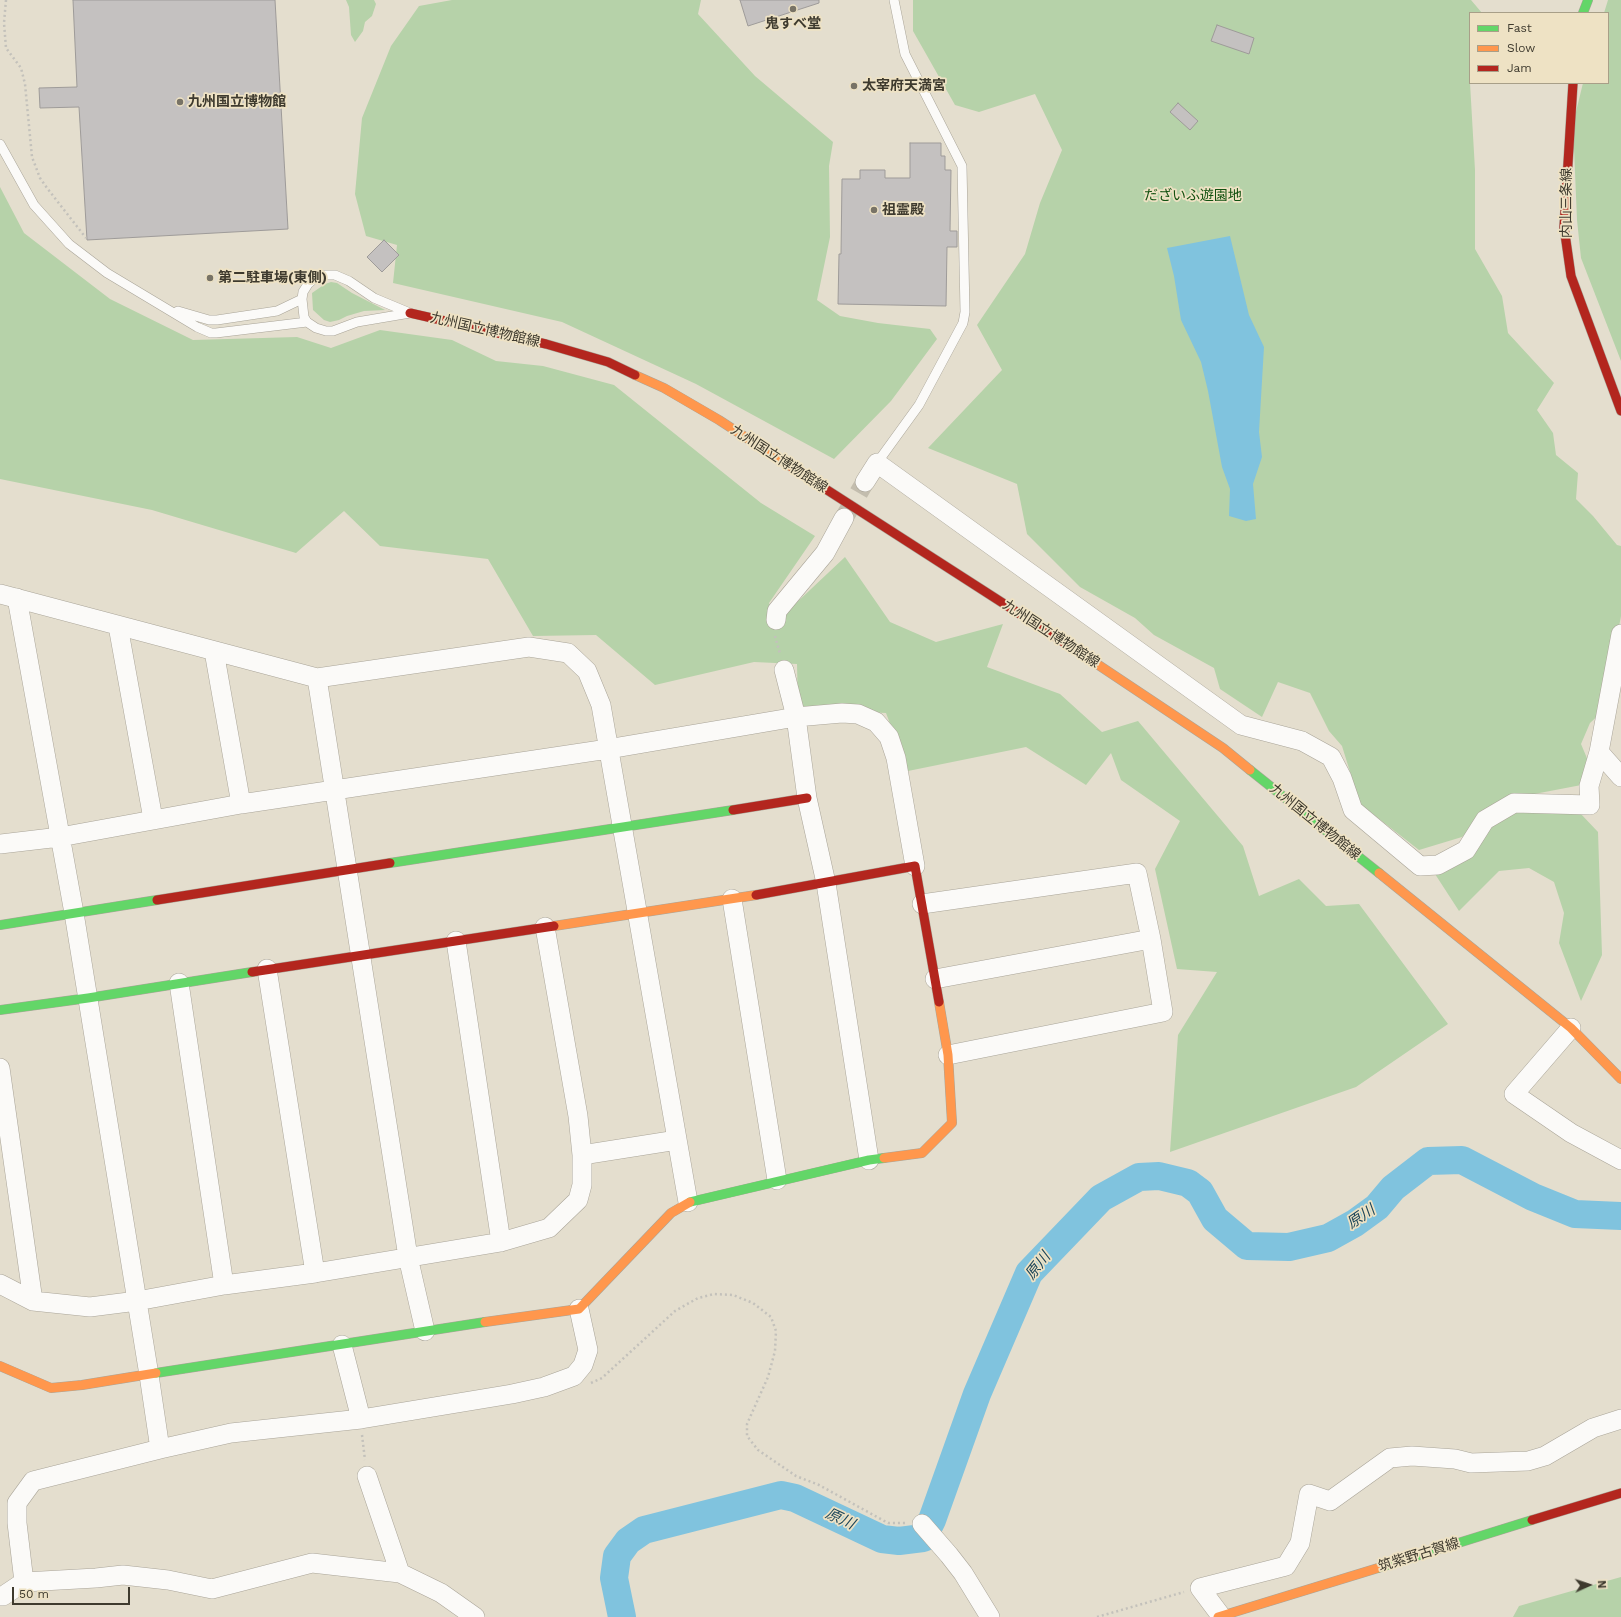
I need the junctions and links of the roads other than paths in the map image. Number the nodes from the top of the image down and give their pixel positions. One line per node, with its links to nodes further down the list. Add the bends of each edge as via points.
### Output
1 (894, 0): 11 (lane, via 905,54 962,166 965,312 963,323 919,405)
2 (1588, 0): 3 (street)
3 (1583, 12)
4 (1573, 84): 10 (street, 内山三条線, via 1564,227 1571,276)
5 (0, 144): 7 (lane, via 34,205 70,244 107,273)
6 (302, 299): 7 (lane, via 277,311 217,320); 8 (lane, via 303,292 315,278 335,275 374,298); 9 (lane, via 303,313)
7 (170, 309): 9 (lane, via 197,327 216,334)
8 (410, 313): 9 (lane, via 357,322 333,331 316,328); 49 (street, 九州国立博物館線, via 546,344 608,362 664,388 719,420 1144,694 1223,748)
9 (308, 322)
10 (1621, 411)
11 (877, 463): 12 (street); 23 (street, via 1241,725 1302,741 1331,757 1342,778 1353,810 1420,866 1438,865 1466,850 1485,820 1514,803 1590,805 1589,786)
12 (865, 482)
13 (844, 518): 15 (street, via 825,553 777,611)
14 (8, 596): 16 (street); 30 (street)
15 (776, 620)
16 (118, 626): 18 (street); 28 (street)
17 (1621, 634): 23 (street)
18 (214, 651): 20 (street); 27 (street)
19 (784, 670): 21 (street)
20 (317, 678): 22 (street, via 529,647 568,653 587,671 601,705); 25 (street)
21 (796, 717): 22 (street); 26 (street); 32 (street, via 858,714 876,722 889,737 896,758)
22 (608, 749): 25 (street); 29 (street)
23 (1599, 752): 24 (street)
24 (1621, 777)
25 (335, 790): 27 (street); 33 (street)
26 (807, 798): 29 (street); 34 (street)
27 (241, 804): 28 (street)
28 (153, 819): 30 (street)
29 (622, 828): 33 (street); 37 (street)
30 (60, 837): 31 (street); 38 (street)
31 (0, 844)
32 (915, 866): 34 (street); 36 (street)
33 (347, 868): 38 (street); 43 (street)
34 (826, 883): 35 (street); 55 (street)
35 (732, 899): 37 (street); 57 (street)
36 (922, 904): 41 (street, via 1137,873); 45 (street)
37 (638, 912): 40 (street); 53 (street)
38 (74, 913): 39 (street); 47 (street)
39 (0, 924)
40 (545, 927): 42 (street); 54 (street, via 578,1116)
41 (1151, 939): 45 (street); 50 (street, via 1162,1012)
42 (456, 941): 43 (street); 59 (street)
43 (361, 956): 44 (street); 60 (street)
44 (267, 969): 46 (street); 61 (street)
45 (934, 979): 50 (street)
46 (179, 983): 47 (street); 63 (street)
47 (88, 998): 48 (street); 64 (street)
48 (0, 1010)
49 (1572, 1028): 52 (street, 九州国立博物館線); 56 (street, via 1514,1094 1571,1133)
50 (948, 1055): 55 (street, via 952,1123 922,1153)
51 (0, 1068): 65 (street)
52 (1621, 1079)
53 (677, 1140): 54 (street); 58 (street)
54 (582, 1155): 59 (street, via 582,1185 578,1200 549,1228)
55 (869, 1160): 57 (street)
56 (1621, 1160)
57 (777, 1180): 58 (street)
58 (688, 1202): 66 (street, via 671,1213)
59 (501, 1242): 60 (street)
60 (408, 1257): 61 (street); 67 (street)
61 (315, 1273): 63 (street)
62 (0, 1284): 65 (street)
63 (224, 1285): 64 (street)
64 (137, 1300): 65 (street, via 90,1307); 70 (street)
65 (33, 1301)
66 (579, 1309): 67 (street); 71 (street, via 588,1350 583,1365 574,1376 544,1387 512,1394)
67 (425, 1331): 68 (street)
68 (342, 1344): 70 (street); 71 (street)
69 (0, 1366): 70 (street, via 51,1388)
70 (149, 1375): 73 (street)
71 (361, 1419): 73 (street, via 231,1433)
72 (1621, 1419): 80 (street, via 1593,1428 1545,1456 1528,1461 1471,1463 1455,1459 1412,1456 1390,1458 1330,1501 1309,1494 1300,1543 1286,1566 1200,1588)
73 (160, 1449): 78 (street, via 33,1481 17,1503)
74 (367, 1476): 77 (street)
75 (1621, 1493): 80 (street, 筑紫野古賀線)
76 (922, 1524): 82 (street, via 963,1573)
77 (400, 1574): 78 (street, via 312,1563 212,1589 124,1574); 81 (street, via 441,1593)
78 (24, 1582): 79 (street)
79 (0, 1596)
80 (1219, 1616)
81 (475, 1617)
82 (990, 1617)

